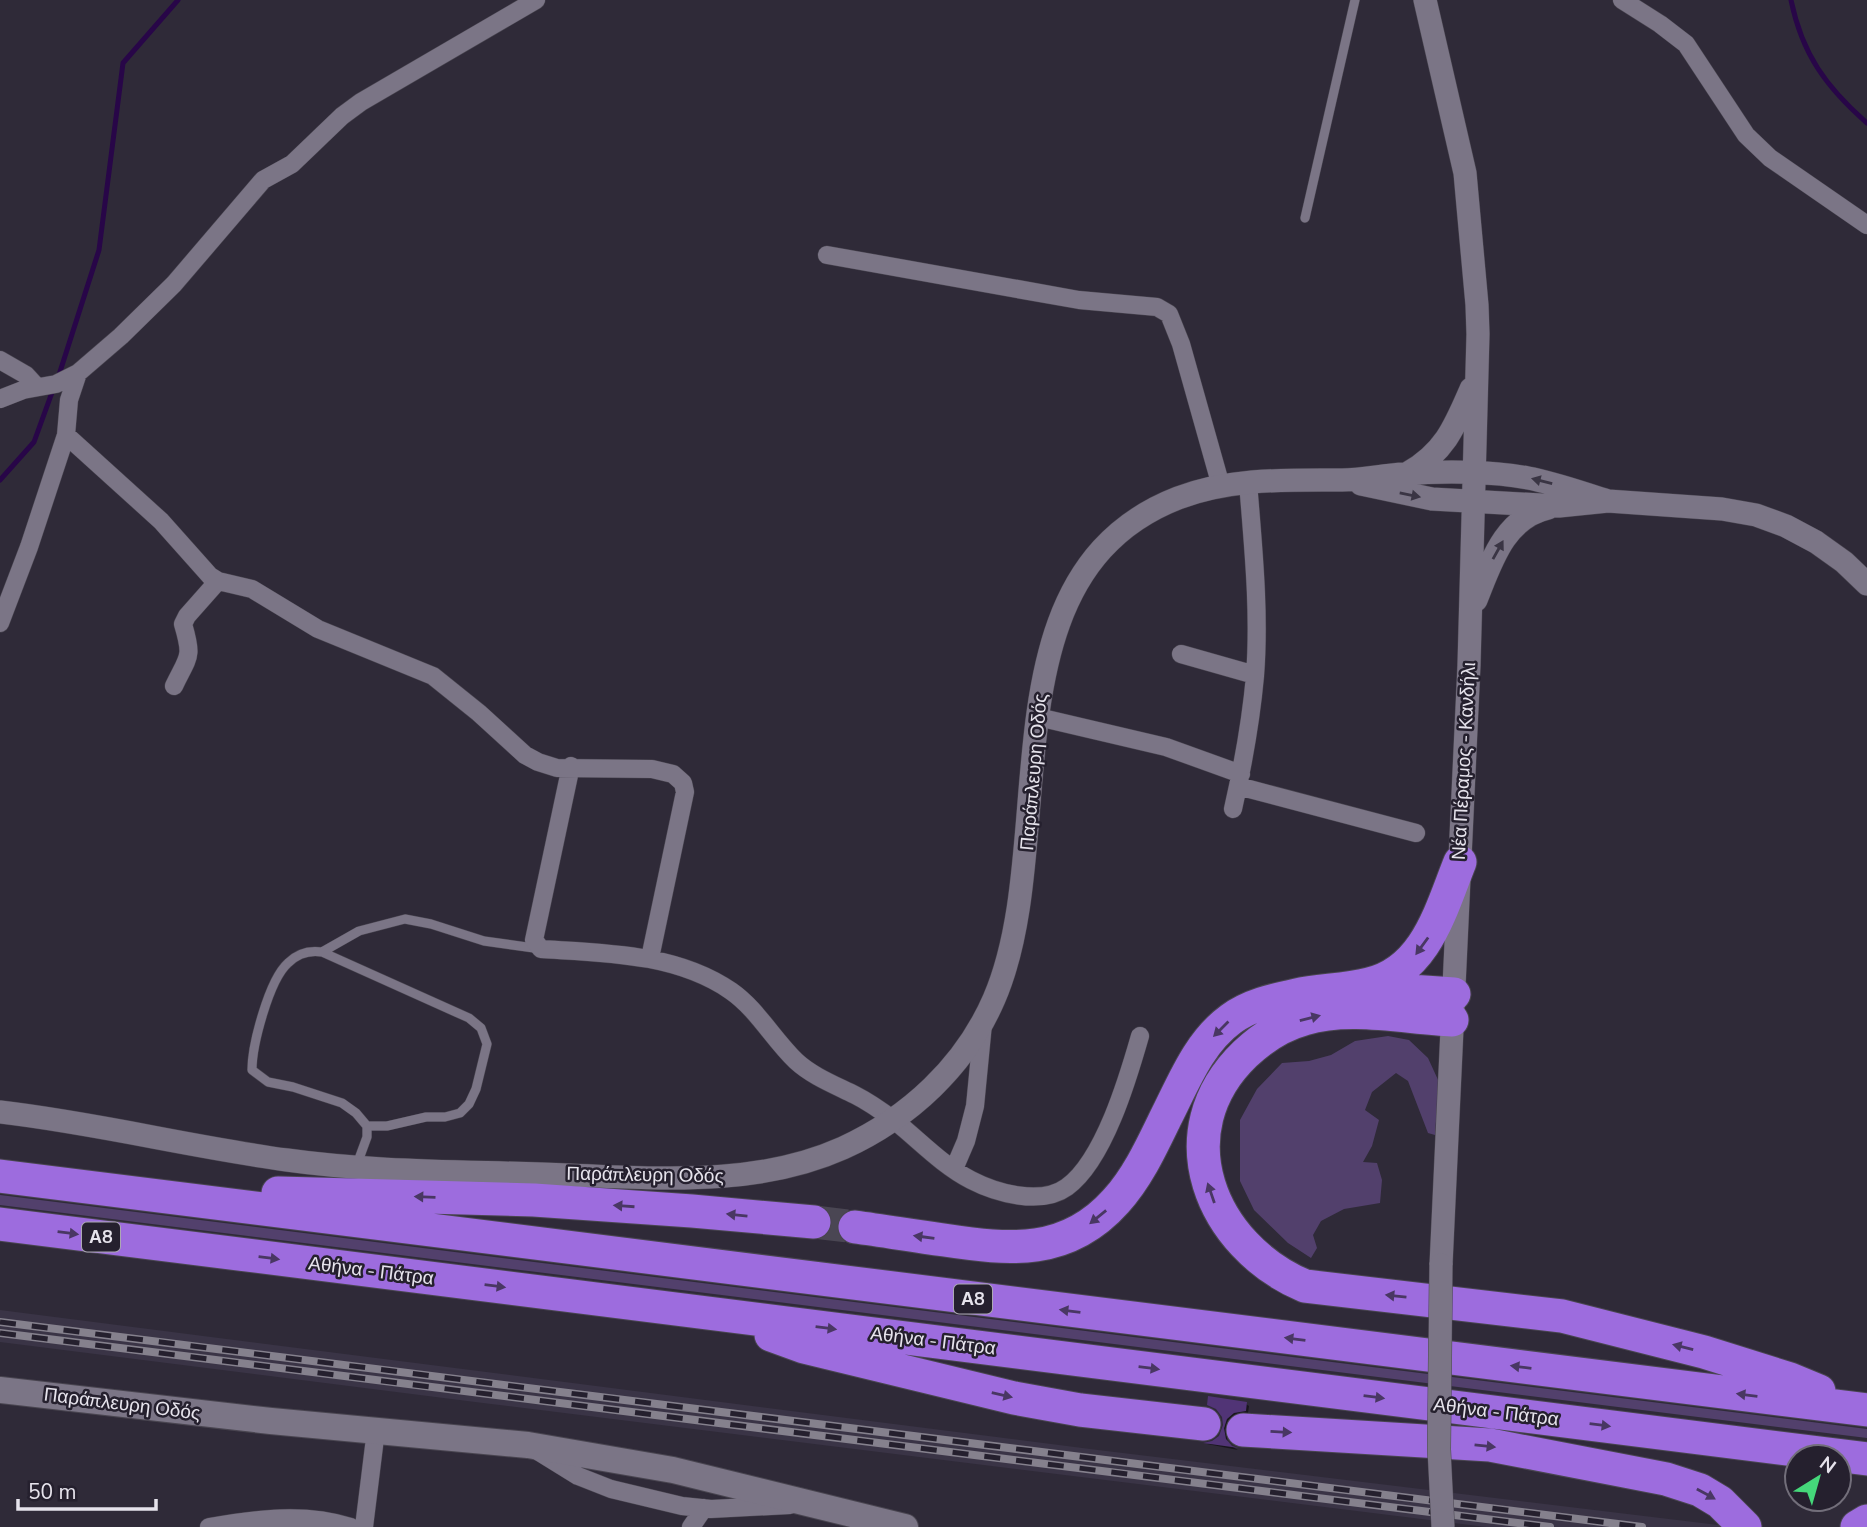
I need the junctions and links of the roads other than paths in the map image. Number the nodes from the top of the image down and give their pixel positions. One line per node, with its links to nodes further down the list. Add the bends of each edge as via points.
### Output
1 (536, 0): 9 (street, via 361,102 292,163 263,180 174,284)
2 (1355, 0): 5 (lane)
3 (1425, 0): 10 (street, Νέα Πέραμος - Κανδήλι, via 1465,173 1477,304)
4 (1622, 0): 6 (street, via 1686,44 1746,135 1770,158)
5 (1305, 218)
6 (1867, 225)
7 (827, 255): 18 (street, via 1079,300 1157,307 1169,314)
8 (0, 360): 11 (street)
9 (78, 373): 11 (street); 13 (street, via 69,400)
10 (1477, 376): 14 (street, via 1438,452); 15 (street, Νέα Πέραμος - Κανδήλι)
11 (37, 387): 12 (street)
12 (0, 398)
13 (66, 435): 22 (street, via 153,513); 25 (street)
14 (1407, 473): 15 (street, Παράπλευρη Οδός); 16 (street, Παράπλευρη Οδός)
15 (1474, 474): 19 (street, Νέα Πέραμος - Κανδήλι); 20 (street, Παράπλευρη Οδός, one-way to 15, via 1528,478)
16 (1348, 481): 17 (street, Παράπλευρη Οδός); 19 (street, Παράπλευρη Οδός, one-way to 19, via 1432,499)
17 (1248, 482): 18 (street, Παράπλευρη Οδός); 27 (street)
18 (1221, 486): 29 (street, Παράπλευρη Οδός, via 1175,499 1150,512 1092,562 1057,625)
19 (1474, 501): 21 (street, Παράπλευρη Οδός); 24 (street, Νέα Πέραμος - Κανδήλι)
20 (1608, 501): 21 (street, Παράπλευρη Οδός); 23 (street, Παράπλευρη Οδός, via 1756,515 1816,542)
21 (1559, 506): 24 (street, one-way to 21, via 1511,529 1530,514)
22 (218, 581): 28 (street, via 183,624 190,653); 30 (street, via 252,589 328,634 433,676 525,755 557,768)
23 (1867, 584)
24 (1471, 612): 34 (street, Νέα Πέραμος - Κανδήλι)
25 (0, 622)
26 (1181, 654): 27 (street)
27 (1255, 675): 31 (street)
28 (174, 686)
29 (1038, 717): 31 (street, via 1166,747); 40 (street, Παράπλευρη Οδός, via 1020,902 1005,968)
30 (571, 766): 35 (street, via 534,940); 37 (street, via 652,769 673,774 683,783 685,792)
31 (1240, 780): 32 (street); 33 (street)
32 (1233, 809)
33 (1416, 833)
34 (1460, 862): 38 (highway, one-way to 38, via 1435,925 1409,963 1389,977); 39 (street, Νέα Πέραμος - Κανδήλι)
35 (541, 950): 36 (lane, via 484,941 405,919 359,931); 37 (street)
36 (323, 952): 44 (lane, via 309,950 286,964 252,1052 252,1070 268,1082 342,1103); 44 (lane, via 469,1018 481,1028 487,1044 476,1089 460,1113)
37 (650, 958): 43 (street, via 730,991 795,1060)
38 (1353, 987): 39 (highway); 51 (highway, one-way to 51, via 1273,1000 1229,1020 1195,1060 1128,1185 1104,1213 1068,1237 1041,1245 992,1247)
39 (1453, 1007): 54 (highway, one-way to 39, via 1746,1364 1562,1316 1305,1286 1277,1272 1240,1240 1208,1187 1203,1143 1213,1099 1236,1063 1265,1037 1305,1018); 69 (street, Νέα Πέραμος - Κανδήλι, bridge, via 1441,1265 1438,1449)
40 (983, 1021): 43 (street, Παράπλευρη Οδός, via 942,1079); 46 (street, via 975,1106)
41 (1140, 1035): 46 (street, via 1124,1093 1083,1170 1067,1187 1050,1195 1001,1192)
42 (0, 1112): 45 (street, Παράπλευρη Οδός, via 289,1161)
43 (894, 1120): 45 (street, Παράπλευρη Οδός, via 818,1158 717,1178); 46 (street)
44 (367, 1126): 45 (lane)
45 (356, 1167)
46 (954, 1169)
47 (0, 1177): 48 (highway, Α8)
48 (83, 1188): 49 (highway, one-way to 48, via 534,1200); 54 (highway, Α8, one-way to 48)
49 (814, 1222)
50 (0, 1224): 52 (highway, Αθήνα - Πάτρα / Α8, one-way to 52)
51 (855, 1227)
52 (709, 1313): 55 (highway, one-way to 55, via 804,1348 1014,1398); 59 (highway, Αθήνα - Πάτρα / Α8, one-way to 59)
53 (0, 1390): 56 (main road, Παράπλευρη Οδός)
54 (1865, 1410)
55 (1204, 1424)
56 (376, 1430): 58 (main road, Παράπλευρη Οδός); 66 (street)
57 (1243, 1430): 63 (highway, one-way to 63, via 1490,1446 1666,1479 1700,1490)
58 (528, 1445): 60 (main road, Παράπλευρη Οδός, via 674,1470); 61 (street, via 578,1476 611,1489)
59 (1867, 1458)
60 (818, 1504): 61 (street); 68 (main road, Παράπλευρη Οδός)
61 (704, 1508): 67 (street)
62 (1867, 1521): 70 (highway)
63 (1745, 1526)
64 (209, 1527): 65 (street, via 297,1517)
65 (351, 1527)
66 (364, 1527)
67 (691, 1527)
68 (905, 1527)
69 (1443, 1527)
70 (1857, 1527)

